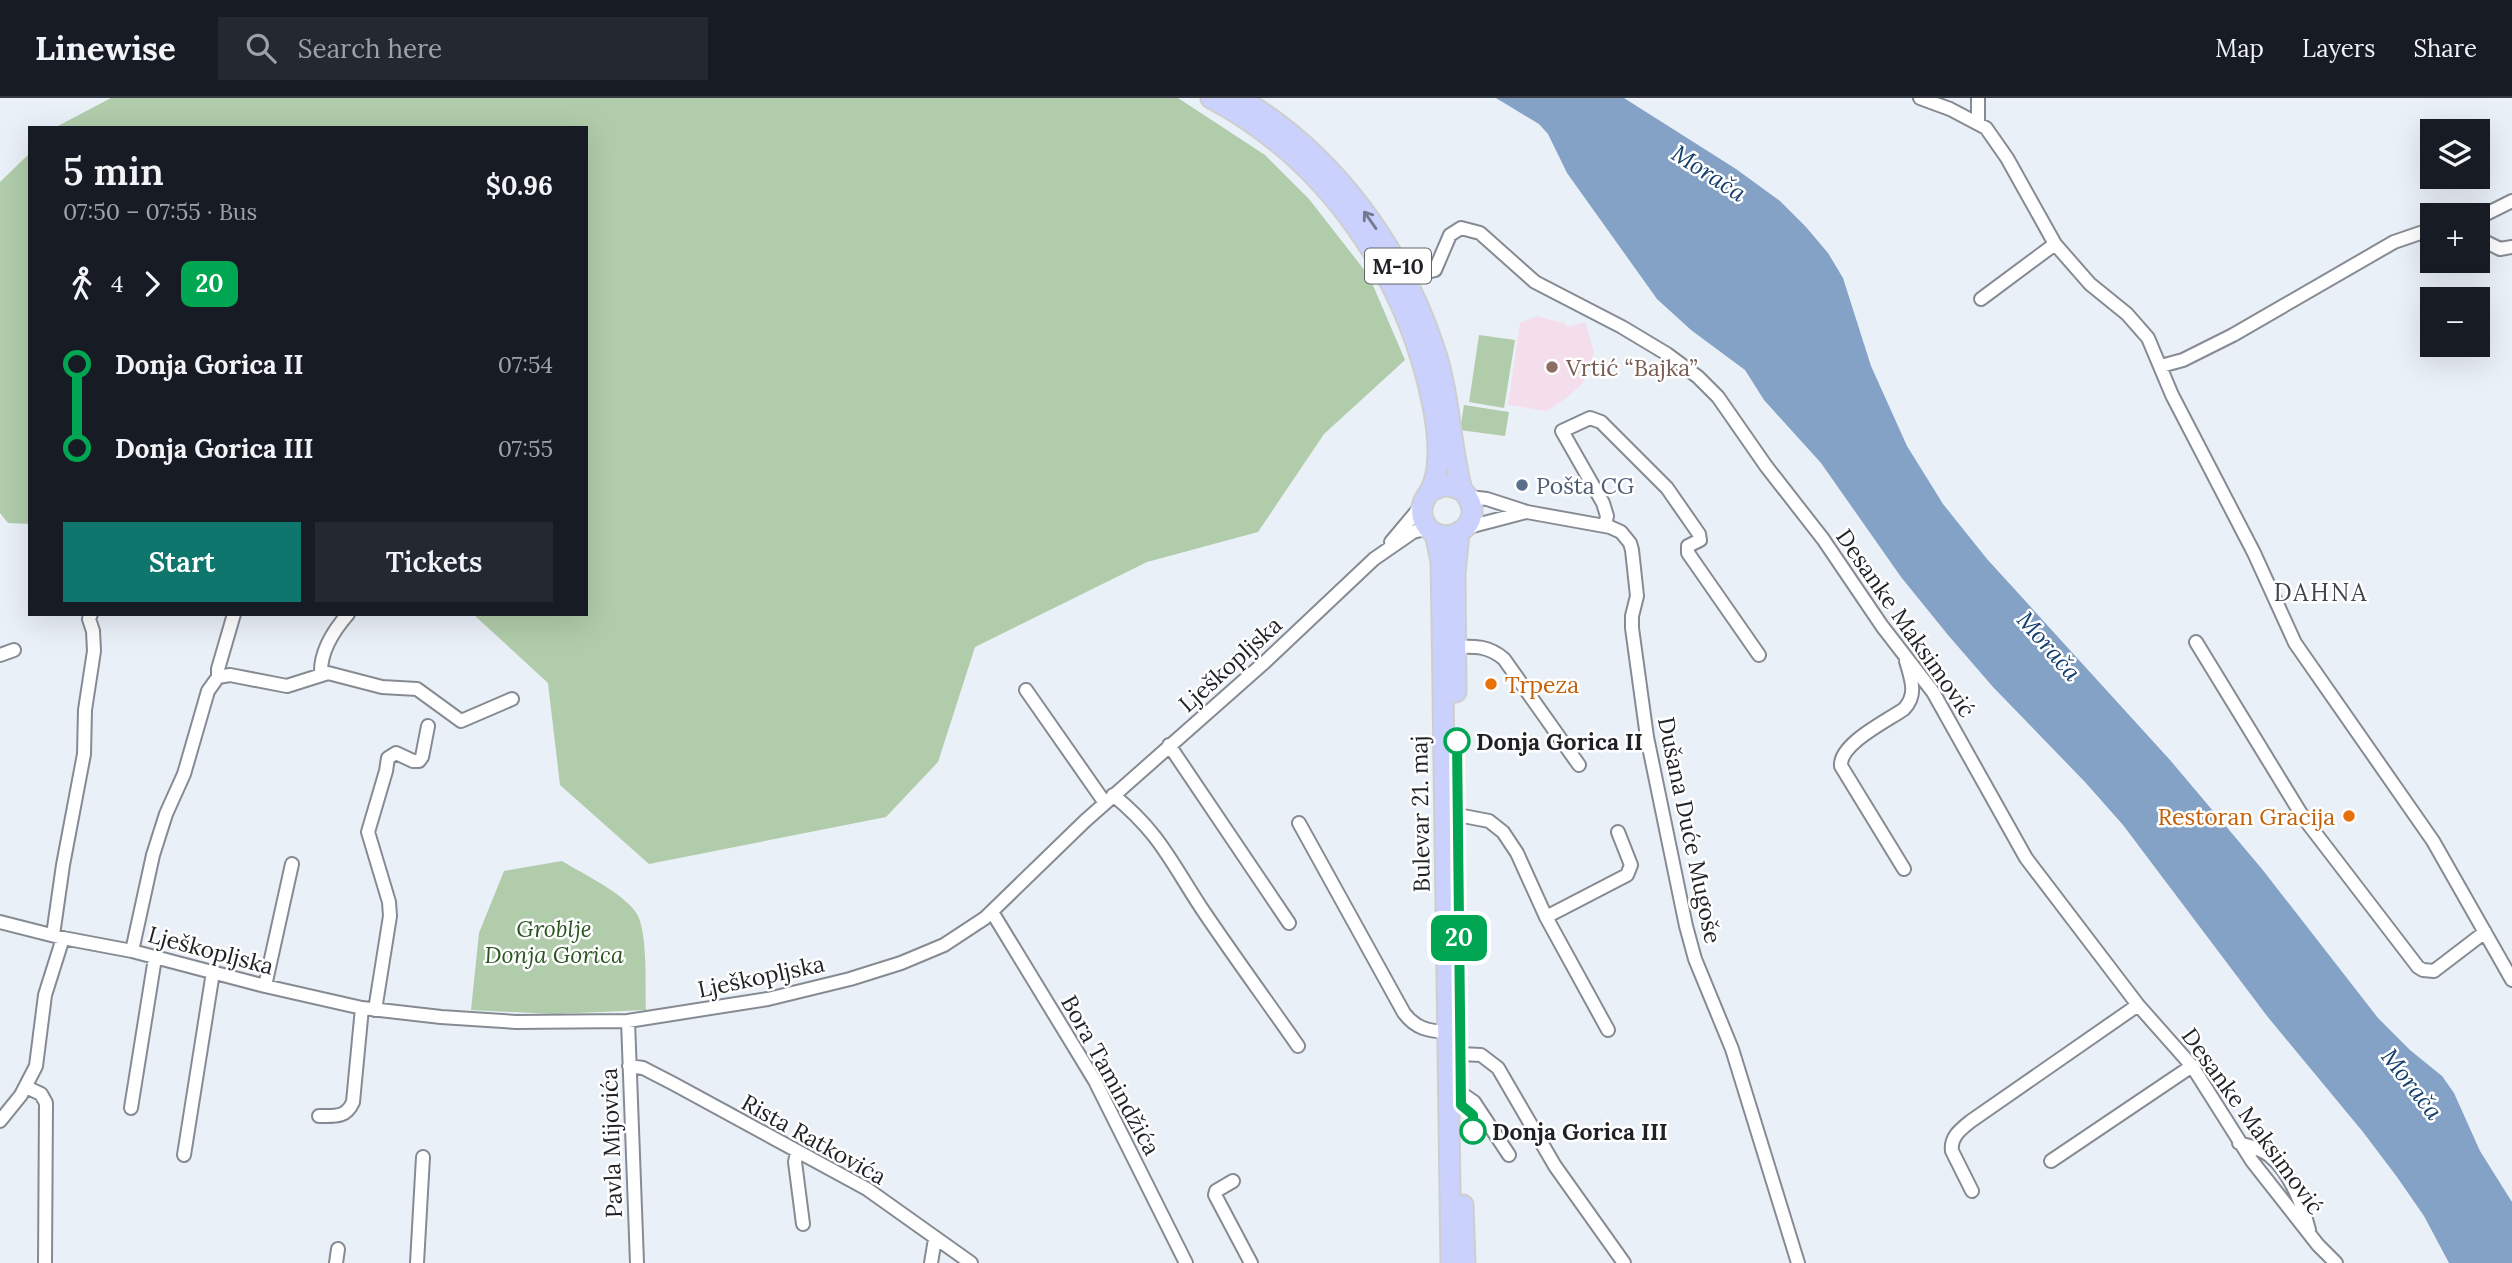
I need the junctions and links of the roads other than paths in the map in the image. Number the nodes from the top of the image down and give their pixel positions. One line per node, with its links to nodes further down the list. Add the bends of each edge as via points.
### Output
1 (1211, 98): 16 (main road, Bulevar 21. maj / M-10, via 1294,156 1344,211 1381,264 1410,326 1433,405 1438,449)
2 (1239, 98): 12 (main road, Bulevar 21. maj / M-10, one-way to 2, via 1374,225 1335,176 1283,128)
3 (1920, 98): 5 (street)
4 (1978, 98): 5 (street)
5 (1978, 122): 9 (street, via 2007,158)
6 (2512, 201): 7 (street)
7 (2490, 213)
8 (2420, 233): 14 (street, via 2394,242 2222,340)
9 (2055, 244): 13 (street); 14 (street, via 2090,284 2133,319)
10 (2490, 244): 11 (street, via 2500,249)
11 (2512, 247)
12 (1404, 278): 15 (main road, Bulevar 21. maj / M-10, via 1436,354 1455,462); 30 (street, Desanke Maksimović, via 1435,270 1450,235 1461,228 1471,229 1535,282 1686,367 1718,397)
13 (1981, 299)
14 (2161, 366): 48 (street, via 2295,643 2433,841)
15 (1466, 493): 16 (main road, via 1446,485); 17 (street, Dušana Duće Mugoše); 20 (main road, Bulevar 21. maj / M-10, via 1472,513)
16 (1426, 498): 19 (main road, Bulevar 21. maj / M-10, via 1424,521); 21 (street, Lješkopljska)
17 (1527, 512): 18 (street, Dušana Duće Mugoše); 20 (street, Dušana Duće Mugoše)
18 (1605, 525): 29 (street, via 1603,503 1562,431 1590,418 1601,422 1658,478 1693,524 1700,540 1688,546 1688,553); 92 (street, Dušana Duće Mugoše, via 1621,532 1632,550 1637,592 1632,628 1647,737 1686,926 1732,1049)
19 (1431, 530): 20 (main road, via 1443,536); 21 (street, Lješkopljska, via 1413,533); 59 (main road, Bulevar 21. maj / M-10, via 1440,562 1442,619)
20 (1462, 531): 26 (main road, Bulevar 21. maj / M-10, via 1455,574)
21 (1384, 550): 36 (street, Lješkopljska)
22 (90, 616): 49 (street, via 94,651 84,754 63,866)
23 (233, 616): 32 (street)
24 (347, 616): 31 (street, via 324,653)
25 (2196, 642): 48 (street, via 2303,817 2418,967 2434,971)
26 (1456, 647): 37 (street, via 1480,646 1504,659); 39 (main road, Bulevar 21. maj / M-10)
27 (14, 650): 28 (street)
28 (0, 655)
29 (1759, 655)
30 (1905, 656): 43 (street, via 1913,695 1910,702 1848,747 1840,759); 55 (street, Desanke Maksimović, via 1947,715 2026,858)
31 (321, 674): 32 (street, via 287,686 230,675); 34 (street, via 417,689 461,721)
32 (218, 677): 50 (street, via 208,691 184,774 153,855)
33 (1026, 690): 38 (street)
34 (512, 699)
35 (428, 726): 56 (street, via 419,761 396,753 388,758 370,820 370,843 390,916)
36 (1169, 745): 38 (street, Lješkopljska); 47 (street)
37 (1579, 765)
38 (1109, 799): 44 (street, Lješkopljska); 60 (street, via 1137,814 1164,847)
39 (1458, 815): 45 (street, via 1489,821 1503,832); 61 (main road, Bulevar 21. maj / M-10)
40 (1299, 824): 59 (street, via 1404,1013 1423,1029)
41 (1618, 832): 45 (street, via 1631,865 1628,875)
42 (292, 864): 54 (street)
43 (1905, 869)
44 (992, 912): 57 (street, Lješkopljska, via 944,944 871,973 768,999); 87 (street, Bora Tamindžića, via 1095,1081)
45 (1546, 917): 58 (street)
46 (0, 922): 49 (street, Lješkopljska)
47 (1289, 923)
48 (2485, 932): 53 (street)
49 (58, 937): 50 (street, Lješkopljska); 64 (street, via 38,1059)
50 (132, 951): 51 (street, Lješkopljska)
51 (155, 958): 52 (street, Lješkopljska); 66 (street)
52 (213, 972): 54 (street, Lješkopljska); 71 (street)
53 (2512, 980)
54 (265, 986): 56 (street, Lješkopljska)
55 (2138, 1005): 63 (street, Desanke Maksimović); 76 (street, via 1956,1134 1952,1151)
56 (369, 1009): 57 (street, Lješkopljska, via 516,1022); 67 (street, via 349,1111)
57 (628, 1021): 62 (street, Pavla Mijovića)
58 (1608, 1030)
59 (1447, 1032): 89 (main road, Bulevar 21. maj / M-10)
60 (1298, 1046)
61 (1460, 1054): 65 (main road, Bulevar 21. maj / M-10); 91 (street, via 1480,1055 1498,1068 1555,1166)
62 (629, 1066): 70 (street, Rista Ratkovića, via 674,1084); 84 (street, Pavla Mijovića)
63 (2192, 1066): 69 (street, Desanke Maksimović); 74 (street)
64 (26, 1087): 68 (street); 81 (street, via 41,1094 46,1103)
65 (1461, 1093): 72 (street, via 1474,1102); 90 (main road, Bulevar 21. maj / M-10)
66 (131, 1108)
67 (319, 1116)
68 (0, 1121)
69 (2239, 1143): 78 (street, Desanke Maksimović); 78 (street, via 2269,1154 2282,1167)
70 (797, 1152): 77 (street); 79 (street, Rista Ratkovića, via 867,1189)
71 (184, 1155)
72 (1509, 1155)
73 (424, 1157): 83 (street)
74 (2051, 1161)
75 (1233, 1181): 88 (street, via 1215,1195)
76 (1972, 1191)
77 (803, 1224)
78 (2310, 1235): 93 (street, Desanke Maksimović)
79 (935, 1239): 85 (street); 86 (street, Rista Ratkovića)
80 (338, 1249): 82 (street)
81 (45, 1263)
82 (336, 1263)
83 (417, 1263)
84 (637, 1263)
85 (931, 1263)
86 (971, 1263)
87 (1185, 1263)
88 (1251, 1263)
89 (1451, 1263)
90 (1465, 1263)
91 (1624, 1263)
92 (1798, 1263)
93 (2336, 1263)

